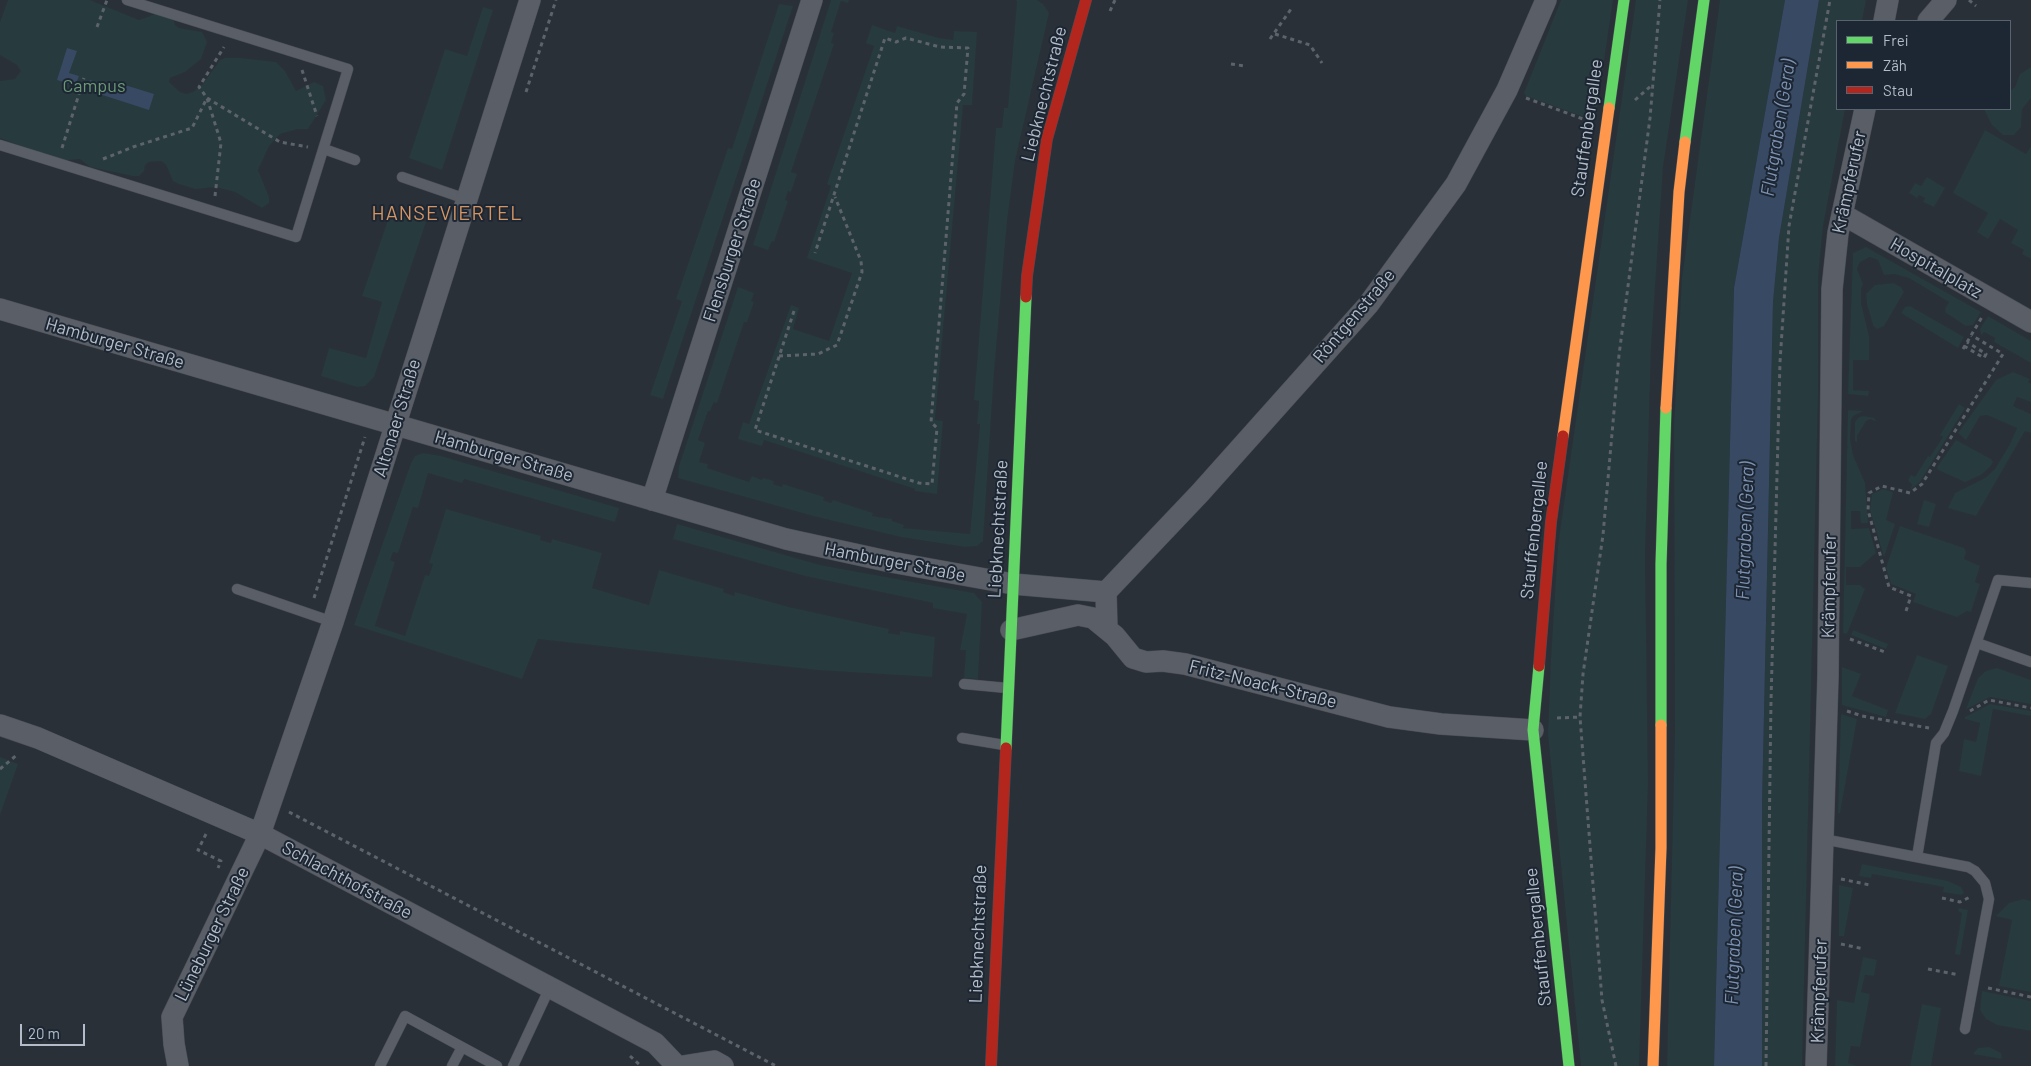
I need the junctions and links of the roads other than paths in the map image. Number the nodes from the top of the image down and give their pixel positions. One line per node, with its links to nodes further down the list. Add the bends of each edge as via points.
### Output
1 (127, 0): 14 (lane, via 348,69)
2 (530, 0): 17 (street, Altonaer Straße)
3 (812, 0): 22 (street, Flensburger Straße)
4 (1086, 0): 24 (main road, Liebknechtstraße, via 1048,139 1027,276)
5 (1546, 0): 26 (street, Röntgenstraße, via 1507,90 1456,184 1368,305 1200,493)
6 (1624, 0): 35 (main road, Stauffenbergallee, via 1551,522)
7 (1704, 0): 54 (main road, via 1679,192 1667,375 1661,564 1661,848)
8 (1888, 0): 10 (street)
9 (1946, 0): 11 (street)
10 (1884, 20)
11 (1929, 20)
12 (1865, 110): 18 (street, Krämpferufer)
13 (0, 145): 14 (lane, via 296,237)
14 (324, 146): 15 (lane)
15 (355, 160)
16 (402, 177): 17 (lane)
17 (466, 199): 21 (street, Altonaer Straße)
18 (1842, 214): 20 (street, Hospitalplatz); 39 (street, Krämpferufer, via 1832,307)
19 (0, 310): 21 (street, Hamburger Straße)
20 (2031, 322)
21 (395, 424): 22 (street, Hamburger Straße); 27 (street, Altonaer Straße)
22 (652, 500): 24 (street, Hamburger Straße, via 786,539)
23 (2031, 583): 30 (lane, via 1998,580)
24 (1013, 584): 26 (street); 29 (main road, Liebknechtstraße)
25 (237, 588): 27 (lane)
26 (1106, 592): 28 (street)
27 (334, 622): 38 (street, Altonaer Straße)
28 (1107, 629): 29 (street, Fritz-Noack-Straße, via 1093,618 1078,615); 35 (street, Fritz-Noack-Straße, via 1133,658 1146,662 1185,664 1389,717)
29 (1012, 630): 33 (main road, Liebknechtstraße)
30 (1978, 643): 31 (lane); 40 (lane, via 1944,734 1936,743)
31 (2031, 662)
32 (964, 684): 33 (lane)
33 (1008, 688): 37 (main road, Liebknechtstraße)
34 (0, 725): 38 (street, Schlachthofstraße, via 38,738)
35 (1533, 730): 53 (main road, Stauffenbergallee)
36 (962, 738): 37 (lane)
37 (1005, 745): 52 (main road, Liebknechtstraße)
38 (260, 834): 41 (street, Schlachthofstraße); 44 (street, Lüneburger Straße, via 172,1017)
39 (1823, 838): 40 (lane); 55 (street, Krämpferufer)
40 (1917, 857): 42 (lane, via 1968,867 1988,888 1989,899)
41 (550, 987): 48 (lane); 49 (street, Schlachthofstraße, via 655,1043)
42 (1965, 1028)
43 (462, 1047): 45 (lane, via 405,1016); 46 (lane); 47 (lane)
44 (178, 1066)
45 (380, 1066)
46 (452, 1066)
47 (497, 1066)
48 (513, 1066)
49 (677, 1066)
50 (683, 1066): 51 (street, via 714,1061)
51 (723, 1066)
52 (991, 1066)
53 (1569, 1066)
54 (1653, 1066)
55 (1816, 1066)

